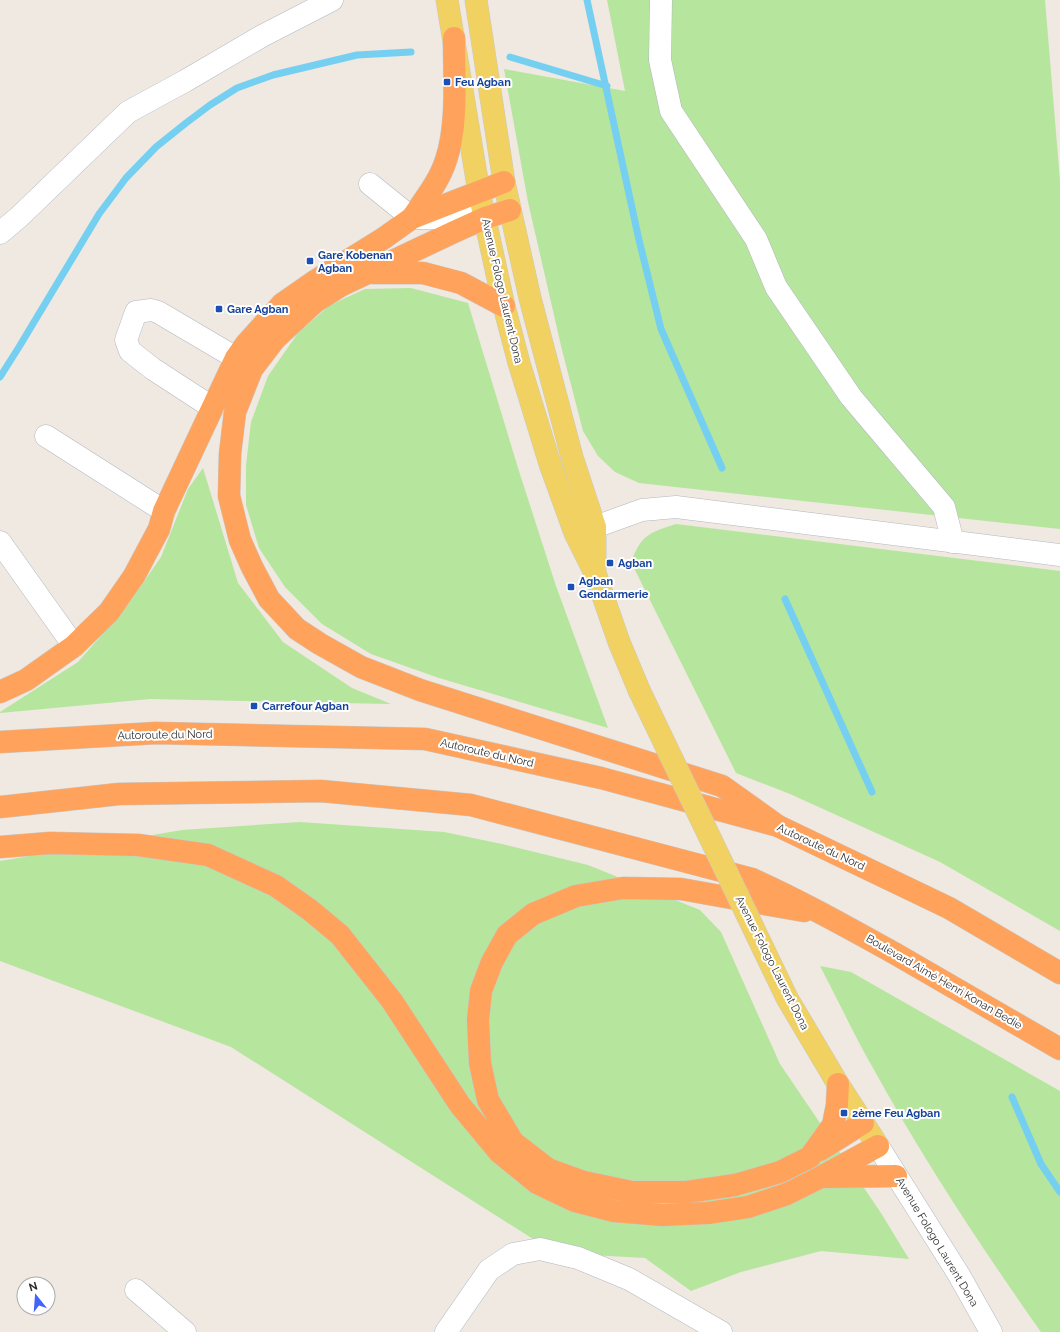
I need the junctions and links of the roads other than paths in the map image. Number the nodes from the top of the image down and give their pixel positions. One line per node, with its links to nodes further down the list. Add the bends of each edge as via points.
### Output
1 (332, 0): 12 (street, via 262,36 128,112)
2 (447, 0): 5 (main road, Avenue Fologo Laurent Dona)
3 (476, 0): 6 (main road, Avenue Fologo Laurent Dona)
4 (661, 0): 22 (street, via 660,60 671,111 756,239 776,287 851,397 944,507)
5 (454, 38): 8 (main road, Avenue Fologo Laurent Dona); 10 (highway, via 451,144 437,181)
6 (504, 182): 8 (highway); 9 (main road, Avenue Fologo Laurent Dona)
7 (370, 184): 10 (street)
8 (479, 192): 10 (highway); 11 (main road, Avenue Fologo Laurent Dona)
9 (510, 210): 11 (highway); 19 (main road, Avenue Fologo Laurent Dona, via 564,428)
10 (412, 218): 11 (street); 15 (highway, via 282,304)
11 (485, 218): 13 (highway); 14 (main road, Avenue Fologo Laurent Dona)
12 (0, 233)
13 (369, 272): 14 (highway, via 423,274 461,283); 29 (highway, via 315,302 275,339 252,369 235,412 229,496 240,540 269,599 297,629 361,667 420,690 722,786)
14 (504, 306): 20 (main road, Avenue Fologo Laurent Dona, via 550,464)
15 (236, 358): 16 (highway); 16 (street, via 158,312 136,312 126,340 130,351)
16 (212, 408): 18 (highway)
17 (46, 436): 18 (street)
18 (164, 511): 25 (highway, via 159,529 134,576 109,612)
19 (595, 527): 20 (street); 22 (street, via 642,510 676,507); 24 (main road, Avenue Fologo Laurent Dona)
20 (575, 533): 24 (main road, Avenue Fologo Laurent Dona)
21 (0, 542): 25 (street)
22 (953, 542): 23 (street)
23 (1060, 555)
24 (595, 573): 34 (main road, Avenue Fologo Laurent Dona, bridge, via 619,642 640,690 787,998)
25 (74, 646): 26 (highway, via 26,680)
26 (0, 692)
27 (0, 742): 29 (highway, Autoroute du Nord, via 156,733 425,739 601,778)
28 (0, 807): 31 (highway, via 118,794 321,791 471,805 752,879)
29 (778, 826): 32 (highway, Autoroute du Nord, via 949,908)
30 (0, 847): 39 (highway, via 50,843 131,845 208,855 276,886 340,934 392,1001 460,1105 499,1152 537,1183 575,1201 614,1211 662,1215 708,1213 748,1207 787,1194)
31 (827, 916): 33 (highway, Boulevard Aimé Henri Konan Bedie); 37 (highway, via 681,889 623,888 576,896 533,914 508,935 492,962 481,991 478,1020 480,1062 488,1100 513,1142 548,1169 584,1182 632,1192 687,1192 734,1185 780,1172)
32 (1060, 973)
33 (1060, 1050)
34 (838, 1084): 35 (main road, Avenue Fologo Laurent Dona); 37 (highway, via 833,1125)
35 (863, 1123): 36 (main road, Avenue Fologo Laurent Dona); 37 (highway)
36 (878, 1146): 38 (street, Avenue Fologo Laurent Dona); 39 (highway)
37 (810, 1157)
38 (896, 1176): 39 (highway); 44 (street, Avenue Fologo Laurent Dona, via 959,1276)
39 (821, 1177)
40 (136, 1290): 41 (street)
41 (185, 1332)
42 (446, 1332): 43 (street, via 489,1270 513,1254 540,1249 578,1258 629,1279)
43 (721, 1332)
44 (990, 1332)

